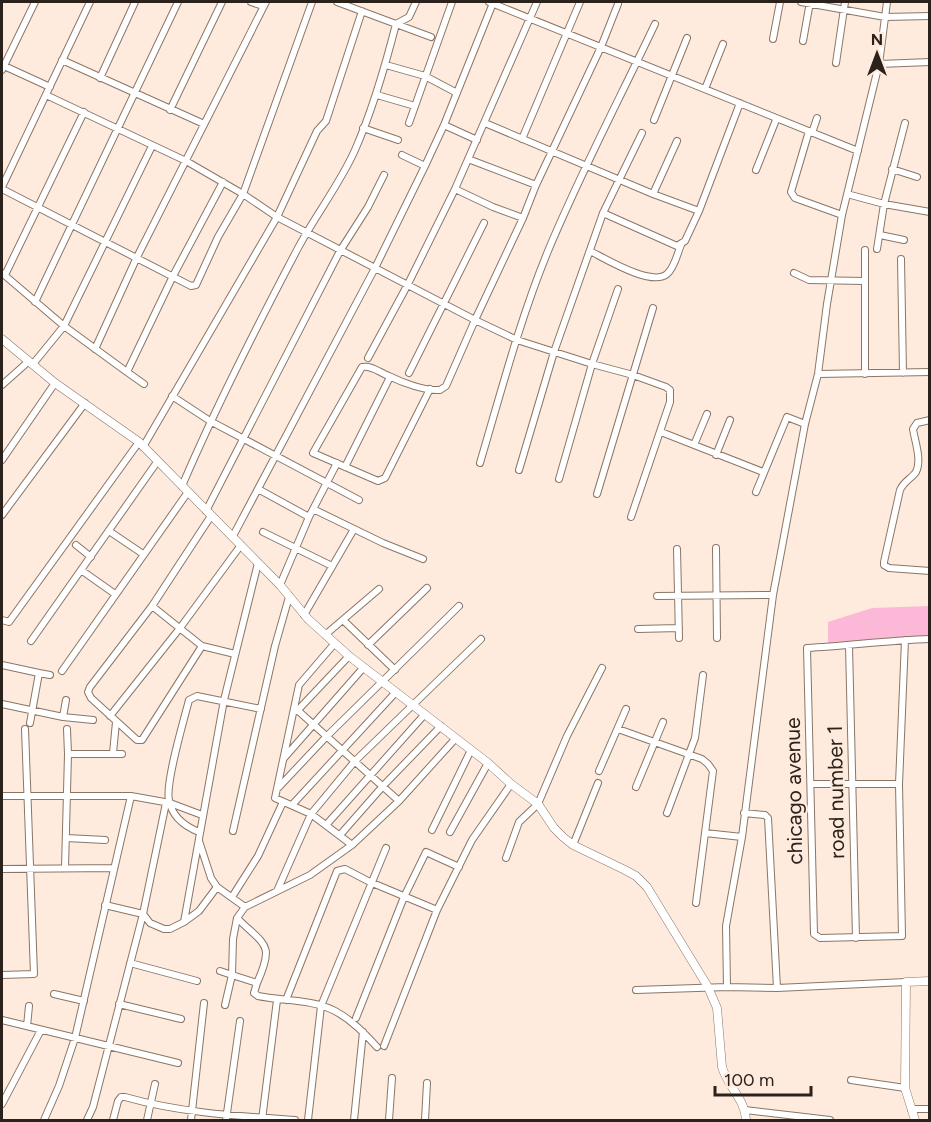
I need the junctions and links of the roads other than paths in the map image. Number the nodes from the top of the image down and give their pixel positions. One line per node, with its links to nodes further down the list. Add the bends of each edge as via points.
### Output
1 (35, 2): 40 (street)
2 (90, 2): 34 (street)
3 (135, 2): 43 (street)
4 (178, 2): 46 (street)
5 (222, 2): 52 (street)
6 (251, 2): 18 (street)
7 (312, 2): 87 (street)
8 (340, 2): 21 (street)
9 (416, 2): 25 (street, via 409,17)
10 (452, 2): 41 (street)
11 (537, 2): 24 (street)
12 (580, 2): 27 (street)
13 (780, 2): 30 (street)
14 (801, 2): 15 (street)
15 (809, 2): 20 (street); 31 (street)
16 (887, 2): 23 (street)
17 (493, 3): 24 (street); 47 (street)
18 (265, 4): 60 (street)
19 (618, 4): 33 (street)
20 (845, 5): 23 (street); 37 (street)
21 (362, 11): 25 (street); 96 (street, via 326,121 317,131)
22 (930, 16): 23 (street)
23 (885, 17): 38 (street)
24 (531, 19): 27 (street); 58 (street)
25 (396, 24): 28 (street); 39 (street)
26 (654, 24): 35 (street)
27 (567, 33): 33 (street); 66 (street)
28 (431, 37)
29 (687, 38): 42 (street)
30 (773, 39)
31 (803, 41)
32 (723, 44): 45 (street)
33 (601, 47): 35 (street); 72 (street)
34 (62, 60): 43 (street); 44 (street)
35 (637, 62): 42 (street); 77 (street)
36 (930, 62): 38 (street)
37 (836, 63)
38 (879, 64): 71 (street)
39 (386, 65): 41 (street); 48 (street)
40 (2, 67): 44 (street)
41 (425, 76): 47 (street); 51 (street)
42 (672, 76): 45 (street); 55 (street)
43 (100, 78): 46 (street)
44 (50, 87): 49 (street)
45 (705, 89): 50 (street)
46 (134, 93): 52 (street); 63 (street)
47 (457, 93): 61 (street)
48 (377, 94): 51 (street); 62 (street)
49 (46, 95): 53 (street); 85 (street)
50 (740, 103): 56 (street); 92 (street)
51 (415, 106): 57 (street)
52 (170, 110): 60 (street)
53 (84, 112): 63 (street); 91 (street)
54 (817, 118): 64 (street)
55 (654, 120)
56 (776, 120): 64 (street); 79 (street)
57 (409, 123)
58 (484, 123): 66 (street); 68 (street)
59 (905, 123): 78 (street)
60 (204, 124): 75 (street)
61 (444, 125): 68 (street); 76 (street)
62 (363, 128): 67 (street); 100 (street, via 354,152)
63 (117, 129): 70 (street); 99 (street)
64 (810, 132): 71 (street); 95 (street, via 790,192 795,198)
65 (642, 133): 82 (street)
66 (522, 139): 72 (street)
67 (398, 140)
68 (477, 140): 74 (street)
69 (677, 141): 88 (street)
70 (152, 146): 75 (street); 103 (street)
71 (858, 151): 89 (street)
72 (551, 152): 77 (street); 84 (street)
73 (402, 155): 76 (street)
74 (468, 159): 84 (street); 86 (street)
75 (186, 161): 83 (street); 109 (street)
76 (425, 166): 111 (street)
77 (587, 166): 82 (street); 125 (street, via 548,252)
78 (892, 169): 81 (street); 90 (street)
79 (756, 170)
80 (384, 175): 107 (street)
81 (917, 177)
82 (619, 180): 88 (street); 94 (street)
83 (223, 182): 87 (street); 114 (street)
84 (536, 185): 97 (street)
85 (2, 188): 91 (street)
86 (455, 189): 97 (street); 117 (street)
87 (243, 194): 96 (street); 114 (street, via 197,284 191,286)
88 (653, 194): 92 (street)
89 (847, 194): 90 (street); 95 (street)
90 (884, 204): 93 (street); 101 (street)
91 (38, 208): 99 (street); 113 (street)
92 (699, 211): 104 (street)
93 (930, 212)
94 (603, 213): 104 (street, via 673,245); 108 (street)
95 (842, 215): 115 (street)
96 (277, 217): 100 (street); 143 (street)
97 (523, 218): 122 (street)
98 (484, 224): 120 (street)
99 (71, 225): 103 (street); 119 (street)
100 (306, 233): 107 (street); 148 (street)
101 (880, 235): 102 (street); 105 (street)
102 (904, 240)
103 (105, 242): 109 (street); 123 (street)
104 (681, 244): 108 (street, via 670,271 655,279)
105 (878, 249)
106 (865, 250): 116 (street)
107 (340, 251): 111 (street); 151 (street)
108 (590, 251): 127 (street)
109 (137, 257): 114 (street); 126 (street)
110 (901, 259): 134 (street)
111 (375, 268): 117 (street); 155 (street)
112 (794, 273): 115 (street, via 809,280)
113 (3, 274): 119 (street)
114 (173, 276): 131 (street)
115 (831, 280): 116 (street); 135 (street)
116 (864, 281): 136 (street)
117 (408, 284): 120 (street); 128 (street)
118 (618, 289): 130 (street)
119 (35, 302): 123 (street)
120 (443, 302): 122 (street); 133 (street)
121 (653, 308): 137 (street)
122 (475, 320): 125 (street); 142 (street, via 446,386)
123 (64, 326): 126 (street); 129 (street)
124 (2, 339): 129 (street)
125 (516, 340): 127 (street); 159 (street)
126 (95, 349): 131 (street)
127 (554, 352): 130 (street); 161 (street)
128 (368, 358)
129 (31, 363): 139 (street); 140 (street)
130 (592, 364): 137 (street); 163 (street)
131 (127, 372): 141 (street)
132 (930, 372): 134 (street)
133 (409, 373)
134 (903, 373): 136 (street)
135 (818, 374): 136 (street); 149 (street)
136 (865, 374)
137 (633, 375): 150 (street, via 670,390); 168 (street)
138 (390, 377): 142 (street); 158 (street, via 368,366 361,368 313,450); 160 (street)
139 (3, 382)
140 (55, 383): 144 (street); 156 (street)
141 (144, 384)
142 (430, 389): 160 (street, via 385,478 378,481)
143 (172, 396): 148 (street); 152 (street)
144 (85, 403): 152 (street); 172 (street)
145 (707, 414): 153 (street)
146 (730, 420): 154 (street)
147 (930, 420): 190 (street, via 917,423 913,429 918,466 900,490 884,565)
148 (210, 421): 151 (street); 165 (street)
149 (805, 424): 162 (street, via 787,417); 195 (street)
150 (661, 432): 153 (street); 173 (street)
151 (243, 438): 155 (street); 171 (street)
152 (141, 445): 157 (street); 203 (street, via 9,622)
153 (694, 446): 154 (street)
154 (716, 455): 162 (street)
155 (274, 456): 164 (street); 166 (street)
156 (2, 460)
157 (157, 462): 165 (street); 176 (street)
158 (337, 463): 160 (street); 164 (street)
159 (480, 463)
160 (345, 467)
161 (519, 470)
162 (764, 472): 167 (street)
163 (559, 479)
164 (327, 484): 169 (street); 170 (street)
165 (185, 489): 171 (street); 184 (street)
166 (258, 489): 174 (street); 178 (street)
167 (756, 492)
168 (597, 494)
169 (359, 500)
170 (313, 509): 174 (street); 175 (street)
171 (209, 514): 178 (street); 200 (street)
172 (2, 515)
173 (631, 516)
174 (309, 517): 181 (street)
175 (354, 529): 186 (street); 188 (street)
176 (109, 531): 184 (street); 185 (street)
177 (263, 532): 181 (street)
178 (233, 536): 179 (street)
179 (241, 545): 187 (street); 205 (street)
180 (76, 546): 185 (street)
181 (296, 548): 188 (street); 191 (street)
182 (716, 548): 198 (street)
183 (677, 549): 197 (street)
184 (143, 554): 194 (street)
185 (91, 557): 189 (street)
186 (423, 559)
187 (258, 563): 191 (street); 219 (street)
188 (332, 566): 202 (street)
189 (81, 570): 194 (street); 214 (street)
190 (930, 571)
191 (280, 585): 199 (street)
192 (427, 588): 216 (street)
193 (379, 589): 204 (street)
194 (115, 594): 225 (street)
195 (773, 595): 198 (street); 283 (street)
196 (657, 596): 197 (street)
197 (678, 596): 198 (street); 206 (street)
198 (717, 596): 210 (street)
199 (289, 597): 202 (street); 235 (street)
200 (152, 606): 205 (street); 240 (street, via 88,692)
201 (459, 606): 224 (street)
202 (304, 615): 208 (street)
203 (2, 620)
204 (342, 620): 208 (street); 216 (street)
205 (180, 628): 217 (street); 240 (street)
206 (679, 628): 207 (street); 209 (street)
207 (638, 629)
208 (325, 635): 215 (street)
209 (679, 638)
210 (717, 638)
211 (481, 639): 234 (street)
212 (930, 639): 213 (street)
213 (905, 640): 218 (street); 269 (street)
214 (31, 641)
215 (335, 643): 220 (street); 238 (street, via 300,681)
216 (368, 645): 224 (street)
217 (202, 646): 219 (street); 243 (street, via 142,740 135,739)
218 (849, 646): 267 (street, chicago avenue, via 807,648); 268 (street, road number 1)
219 (235, 654): 232 (street)
220 (350, 656): 222 (street); 238 (street)
221 (2, 665): 226 (street)
222 (364, 667): 229 (street); 246 (street)
223 (602, 668): 280 (street)
224 (395, 670): 229 (street)
225 (62, 671)
226 (39, 673): 227 (street); 237 (street)
227 (50, 675)
228 (703, 675): 259 (street)
229 (383, 682): 230 (street); 251 (street)
230 (396, 693): 234 (street); 254 (street)
231 (66, 700): 241 (street)
232 (224, 700): 235 (street); 279 (street, via 197,696 189,700); 285 (street)
233 (2, 704): 237 (street)
234 (413, 706): 239 (street); 261 (street)
235 (261, 709): 288 (street)
236 (626, 709): 250 (street)
237 (32, 710): 241 (street); 245 (street)
238 (296, 710): 246 (street); 260 (street)
239 (425, 714): 247 (street); 264 (street)
240 (110, 716): 243 (street)
241 (63, 717): 242 (street)
242 (93, 720)
243 (116, 722): 256 (street)
244 (663, 722): 253 (street)
245 (30, 723)
246 (313, 724): 251 (street); 260 (street)
247 (441, 726): 252 (street); 270 (street)
248 (25, 729): 276 (street)
249 (68, 729): 257 (street)
250 (618, 729): 253 (street); 263 (street)
251 (326, 737): 254 (street); 272 (street)
252 (456, 738): 255 (street); 277 (street)
253 (654, 742): 259 (street); 271 (street)
254 (342, 749): 261 (street); 281 (street)
255 (471, 750): 262 (street); 287 (street)
256 (113, 753): 257 (street); 258 (street)
257 (68, 754): 273 (street)
258 (122, 754)
259 (690, 754): 282 (street); 290 (street, via 713,771)
260 (284, 758): 272 (street)
261 (355, 761): 264 (street); 284 (street)
262 (488, 762): 266 (street); 289 (street)
263 (599, 771)
264 (371, 776): 270 (street); 286 (street)
265 (598, 783): 297 (street)
266 (511, 784): 280 (street); 300 (street, via 472,840)
267 (811, 784): 268 (street); 317 (street, chicago avenue, via 814,934 820,938)
268 (853, 784): 269 (street); 317 (street, road number 1)
269 (899, 784): 317 (street, via 902,936)
270 (383, 786): 277 (street); 292 (street)
271 (636, 787)
272 (278, 788): 278 (street, via 275,798)
273 (67, 795): 274 (street); 276 (street); 294 (street)
274 (131, 795): 279 (street); 304 (street)
275 (2, 796): 276 (street)
276 (27, 796): 302 (street)
277 (399, 801): 296 (street)
278 (283, 802): 281 (street); 308 (street, via 258,856)
279 (168, 803): 285 (street); 291 (street, via 177,819); 314 (street)
280 (538, 804): 297 (street, via 554,828); 299 (street, via 519,822)
281 (292, 805): 284 (street)
282 (668, 813)
283 (744, 813): 293 (street); 328 (street, via 768,818)
284 (311, 814): 286 (street); 307 (street)
285 (202, 815): 291 (street)
286 (327, 824): 292 (street)
287 (432, 830)
288 (233, 831)
289 (450, 832)
290 (705, 833): 293 (street); 310 (street)
291 (199, 835): 306 (street); 316 (street)
292 (340, 835): 296 (street)
293 (742, 837): 327 (street, via 726,926)
294 (66, 838): 295 (street); 303 (street)
295 (105, 840)
296 (352, 845): 307 (street, via 310,875)
297 (573, 845): 326 (street, via 636,876 647,887)
298 (386, 848): 305 (street)
299 (506, 858)
300 (459, 867): 309 (street, via 426,852); 313 (street)
301 (2, 868): 302 (street)
302 (30, 868): 303 (street); 320 (street, via 34,974)
303 (65, 868): 304 (street)
304 (114, 868): 311 (street)
305 (370, 882): 309 (street); 332 (street, via 345,869 337,871); 338 (street)
306 (217, 887): 308 (street); 316 (street, via 199,911)
307 (277, 891): 312 (street)
308 (232, 897): 312 (street)
309 (404, 897): 313 (street); 340 (street)
310 (696, 903)
311 (105, 904): 314 (street); 333 (street)
312 (245, 907): 315 (street)
313 (437, 910): 345 (street, via 381,1047)
314 (143, 914): 316 (street, via 150,923 164,929); 318 (street)
315 (237, 918): 321 (street); 325 (street, via 268,952)
316 (184, 922)
317 (856, 938)
318 (130, 963): 322 (street); 335 (street)
319 (220, 971): 321 (street)
320 (2, 975)
321 (232, 975): 325 (street); 336 (street)
322 (197, 981)
323 (930, 981): 324 (street)
324 (906, 982): 328 (street); 353 (street)
325 (257, 983): 331 (street, via 255,995)
326 (708, 987): 327 (street); 329 (street); 358 (street, via 718,1013 722,1067)
327 (727, 987): 328 (street)
328 (777, 988)
329 (636, 990)
330 (54, 994): 333 (street)
331 (277, 1000): 332 (street); 361 (street)
332 (286, 1000): 338 (street)
333 (84, 1001): 346 (street)
334 (204, 1003): 359 (street)
335 (119, 1004): 339 (street); 347 (street)
336 (225, 1005)
337 (29, 1006): 343 (street)
338 (321, 1006): 345 (street, via 345,1017); 368 (street)
339 (181, 1018)
340 (356, 1018)
341 (2, 1020): 343 (street)
342 (240, 1021): 360 (street)
343 (27, 1026): 344 (street)
344 (41, 1030): 346 (street); 354 (street)
345 (363, 1032): 369 (street)
346 (75, 1038): 347 (street); 362 (street)
347 (108, 1046): 348 (street); 363 (street)
348 (178, 1063)
349 (392, 1078): 370 (street)
350 (851, 1080): 353 (street)
351 (427, 1083): 371 (street)
352 (155, 1084): 355 (street)
353 (905, 1088): 356 (street)
354 (2, 1104)
355 (151, 1104): 359 (street); 364 (street, via 121,1097); 365 (street)
356 (911, 1109): 357 (street); 374 (street)
357 (930, 1109)
358 (745, 1110): 372 (street); 373 (street)
359 (191, 1112): 360 (street); 366 (street)
360 (226, 1118): 361 (street)
361 (262, 1119): 367 (street)
362 (44, 1120)
363 (87, 1120)
364 (113, 1120)
365 (147, 1120)
366 (190, 1120)
367 (295, 1120)
368 (308, 1120)
369 (354, 1120)
370 (389, 1120)
371 (425, 1120)
372 (746, 1120)
373 (830, 1120)
374 (915, 1120)

